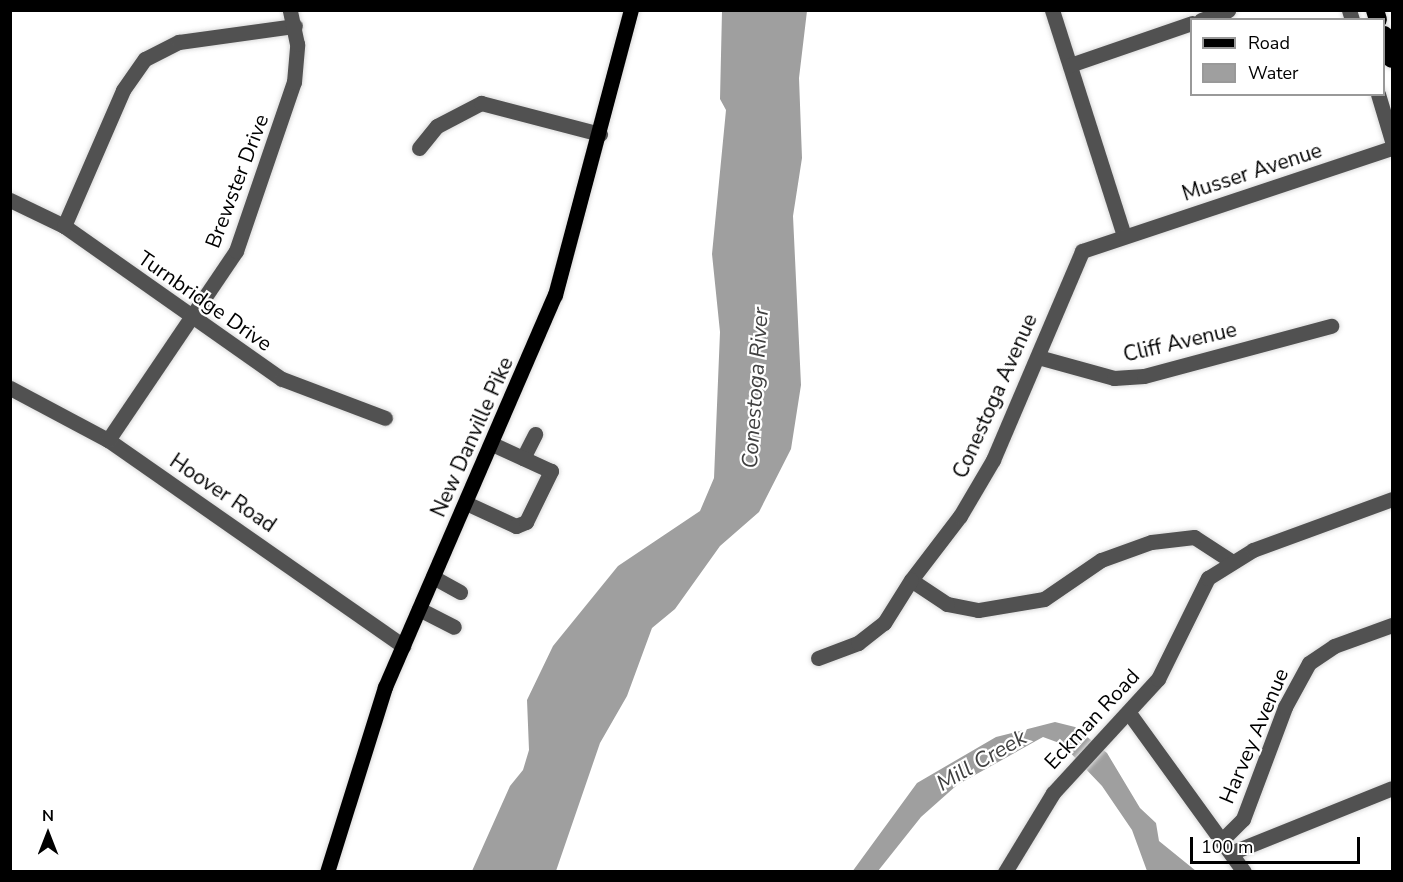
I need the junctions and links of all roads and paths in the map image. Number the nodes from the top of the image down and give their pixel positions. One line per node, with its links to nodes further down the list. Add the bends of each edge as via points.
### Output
1 (290, 10): 7 (street, Brewster Drive)
2 (631, 10): 12 (main road, New Danville Pike)
3 (1052, 10): 10 (street)
4 (1228, 10): 5 (street)
5 (1206, 18)
6 (1190, 23): 10 (street)
7 (295, 26): 17 (street, via 179,42 145,59 123,90); 19 (street, Brewster Drive, via 294,82 245,227 236,251)
8 (1385, 40): 9 (highway)
9 (1392, 59)
10 (1070, 65): 18 (street)
11 (1379, 96): 13 (street)
12 (600, 134): 14 (street, via 481,104 437,126); 26 (main road, New Danville Pike, via 569,257)
13 (1392, 141)
14 (419, 148)
15 (1392, 148): 18 (street, Musser Avenue)
16 (10, 200): 17 (street, Turnbridge Drive)
17 (64, 226): 19 (street, Turnbridge Drive)
18 (1124, 236): 21 (street, Conestoga Avenue, via 1078,256)
19 (192, 319): 23 (street, Turnbridge Drive, via 282,380); 25 (street, Brewster Drive)
20 (1331, 326): 21 (street, Cliff Avenue, via 1144,376 1114,378)
21 (1038, 357): 32 (street, Conestoga Avenue, via 977,491)
22 (10, 388): 25 (street, Hoover Road)
23 (385, 418)
24 (535, 434): 27 (street)
25 (108, 440): 37 (street, Hoover Road)
26 (492, 444): 27 (street); 29 (main road, New Danville Pike)
27 (523, 458): 29 (street, via 551,471 526,522 516,526)
28 (1392, 499): 30 (street, Eckman Road)
29 (466, 503): 31 (main road, New Danville Pike)
30 (1231, 561): 32 (street, via 1194,537 1151,542 1101,560 1044,599 978,610 947,604); 39 (street, Eckman Road, via 1199,590 1158,679)
31 (434, 577): 33 (street); 34 (main road, New Danville Pike)
32 (910, 580): 38 (street, Conestoga Avenue, via 884,623 858,643)
33 (460, 592)
34 (419, 609): 36 (street); 37 (main road, New Danville Pike)
35 (1392, 625): 41 (street, Harvey Avenue, via 1334,646 1309,663 1285,706 1243,819)
36 (454, 627)
37 (403, 646): 43 (main road, New Danville Pike, via 369,731)
38 (818, 658)
39 (1130, 714): 41 (street); 44 (street, Eckman Road, via 1075,767)
40 (1392, 788): 42 (street)
41 (1223, 839): 42 (street)
42 (1233, 852): 45 (street)
43 (327, 872)
44 (1005, 872)
45 (1244, 872)

